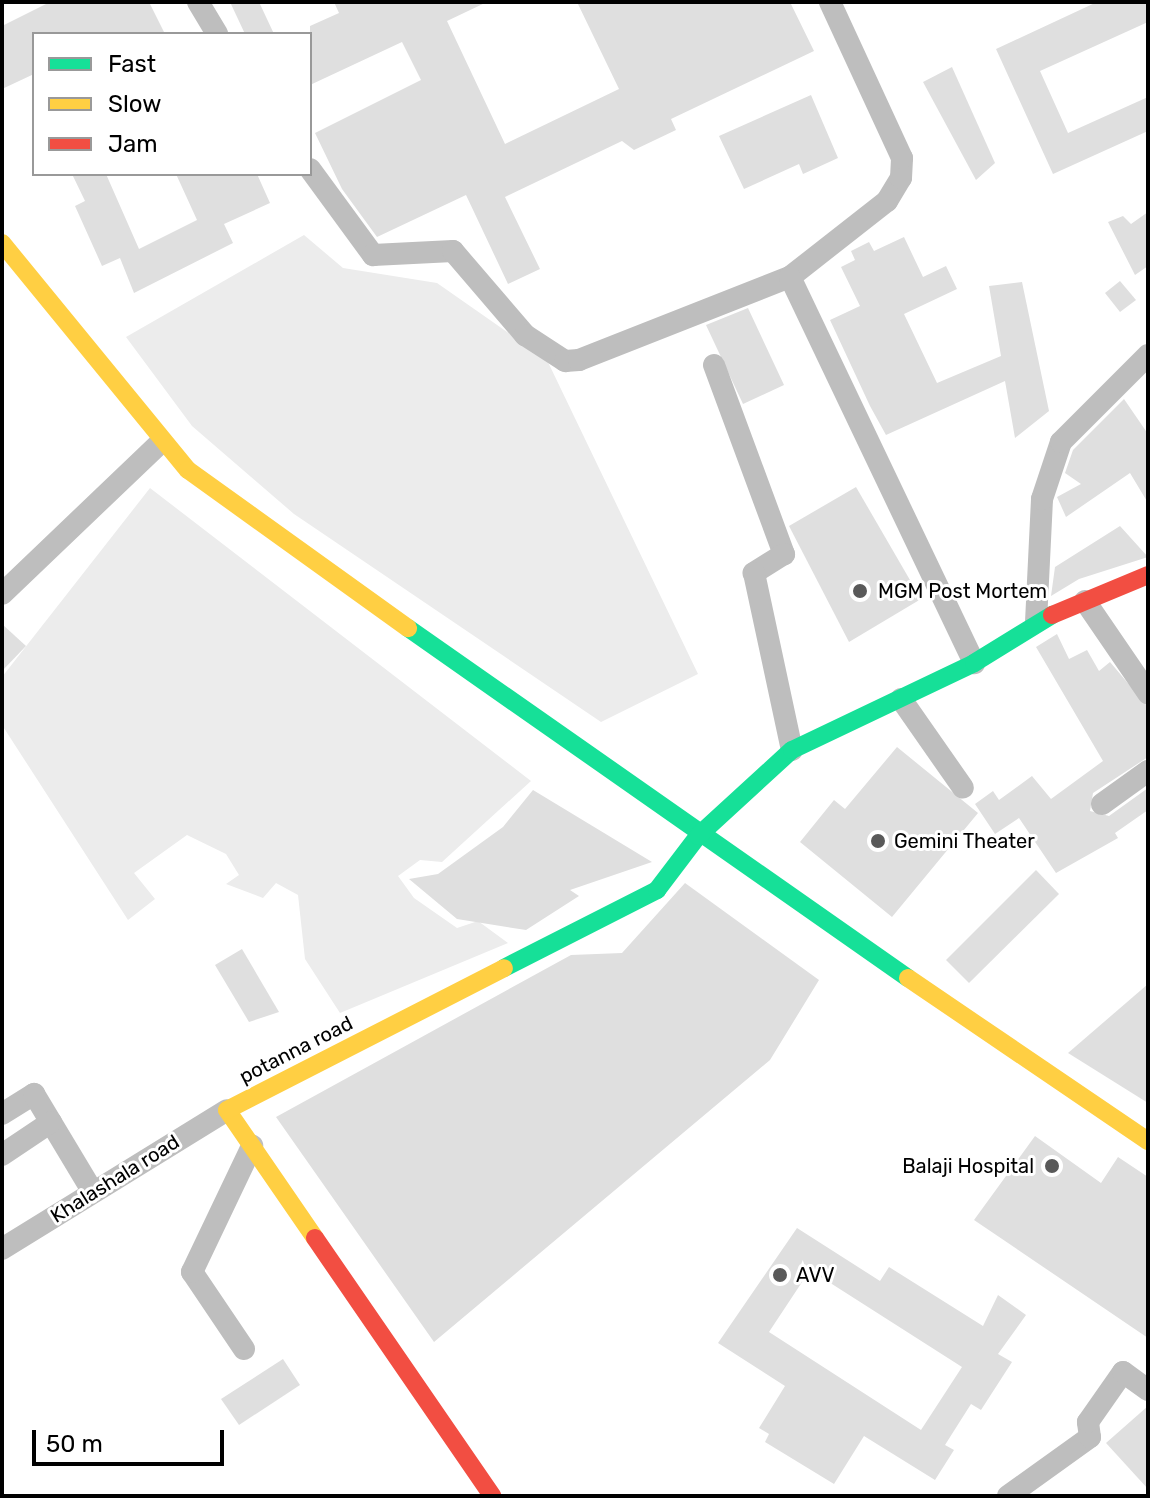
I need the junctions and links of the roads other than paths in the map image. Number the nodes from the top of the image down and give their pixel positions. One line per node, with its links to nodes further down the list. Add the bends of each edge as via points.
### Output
1 (198, 2): 3 (street)
2 (830, 2): 6 (street, via 902,158 901,178 887,201)
3 (216, 32)
4 (312, 172): 6 (street, via 373,255 453,251 525,335 565,361)
5 (2, 243): 9 (main road)
6 (790, 277): 14 (street)
7 (1148, 355): 13 (street, via 1061,442 1042,499)
8 (714, 365): 17 (street, via 784,554 754,573)
9 (160, 443): 11 (street); 21 (main road, via 277,539)
10 (1148, 575): 12 (main road, potanna road)
11 (2, 594)
12 (1085, 601): 13 (main road, potanna road); 15 (street)
13 (1036, 622): 14 (main road, potanna road)
14 (974, 663): 16 (main road, potanna road)
15 (1148, 693)
16 (901, 699): 17 (main road, potanna road); 19 (street)
17 (792, 750): 21 (main road, potanna road)
18 (1148, 771): 20 (street)
19 (963, 788)
20 (1102, 804)
21 (698, 836): 22 (main road, potanna road, via 657,890); 25 (main road)
22 (227, 1110): 26 (main road, potanna road); 28 (street, Khalashala road)
23 (2, 1114): 24 (street, via 34,1094)
24 (51, 1122): 27 (street); 28 (street)
25 (1148, 1141)
26 (252, 1146): 30 (street, via 192,1272); 32 (main road, potanna road)
27 (2, 1155)
28 (93, 1192): 29 (street, Khalashala road)
29 (2, 1249)
30 (244, 1349)
31 (1148, 1390): 33 (street, via 1123,1372 1088,1422 1090,1437)
32 (484, 1493)
33 (1008, 1496)

